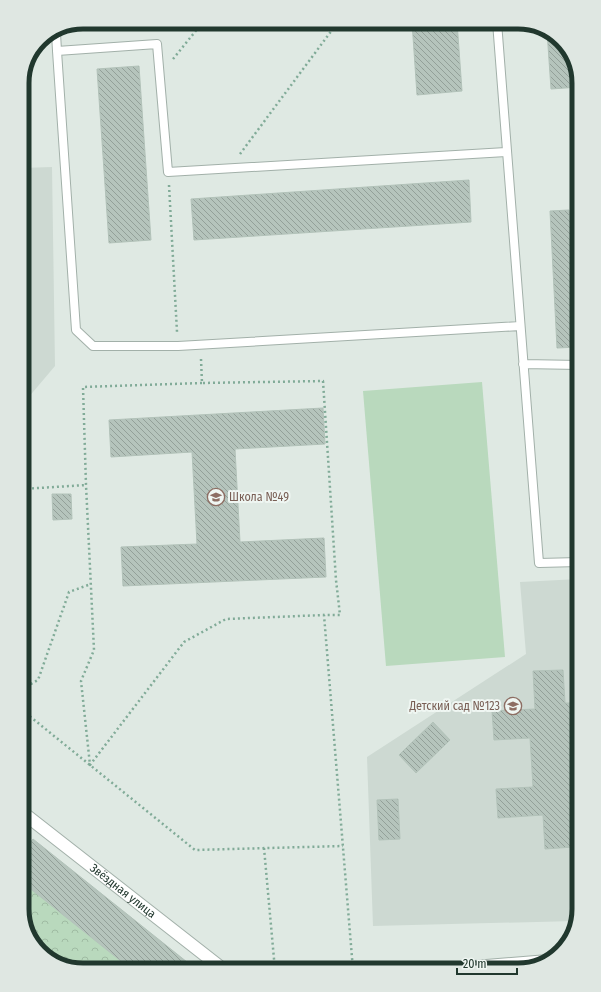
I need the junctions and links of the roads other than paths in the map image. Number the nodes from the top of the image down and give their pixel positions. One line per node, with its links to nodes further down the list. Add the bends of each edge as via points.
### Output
1 (497, 29): 4 (lane)
2 (56, 36): 3 (lane)
3 (57, 51): 4 (lane, via 157,44 168,172); 5 (lane, via 76,330 93,346 178,346)
4 (506, 152): 5 (lane)
5 (520, 326): 6 (lane)
6 (524, 364): 7 (lane); 8 (lane, via 539,563)
7 (572, 365)
8 (572, 562)
9 (29, 817): 10 (street, Звёздная улица)
10 (215, 963)

